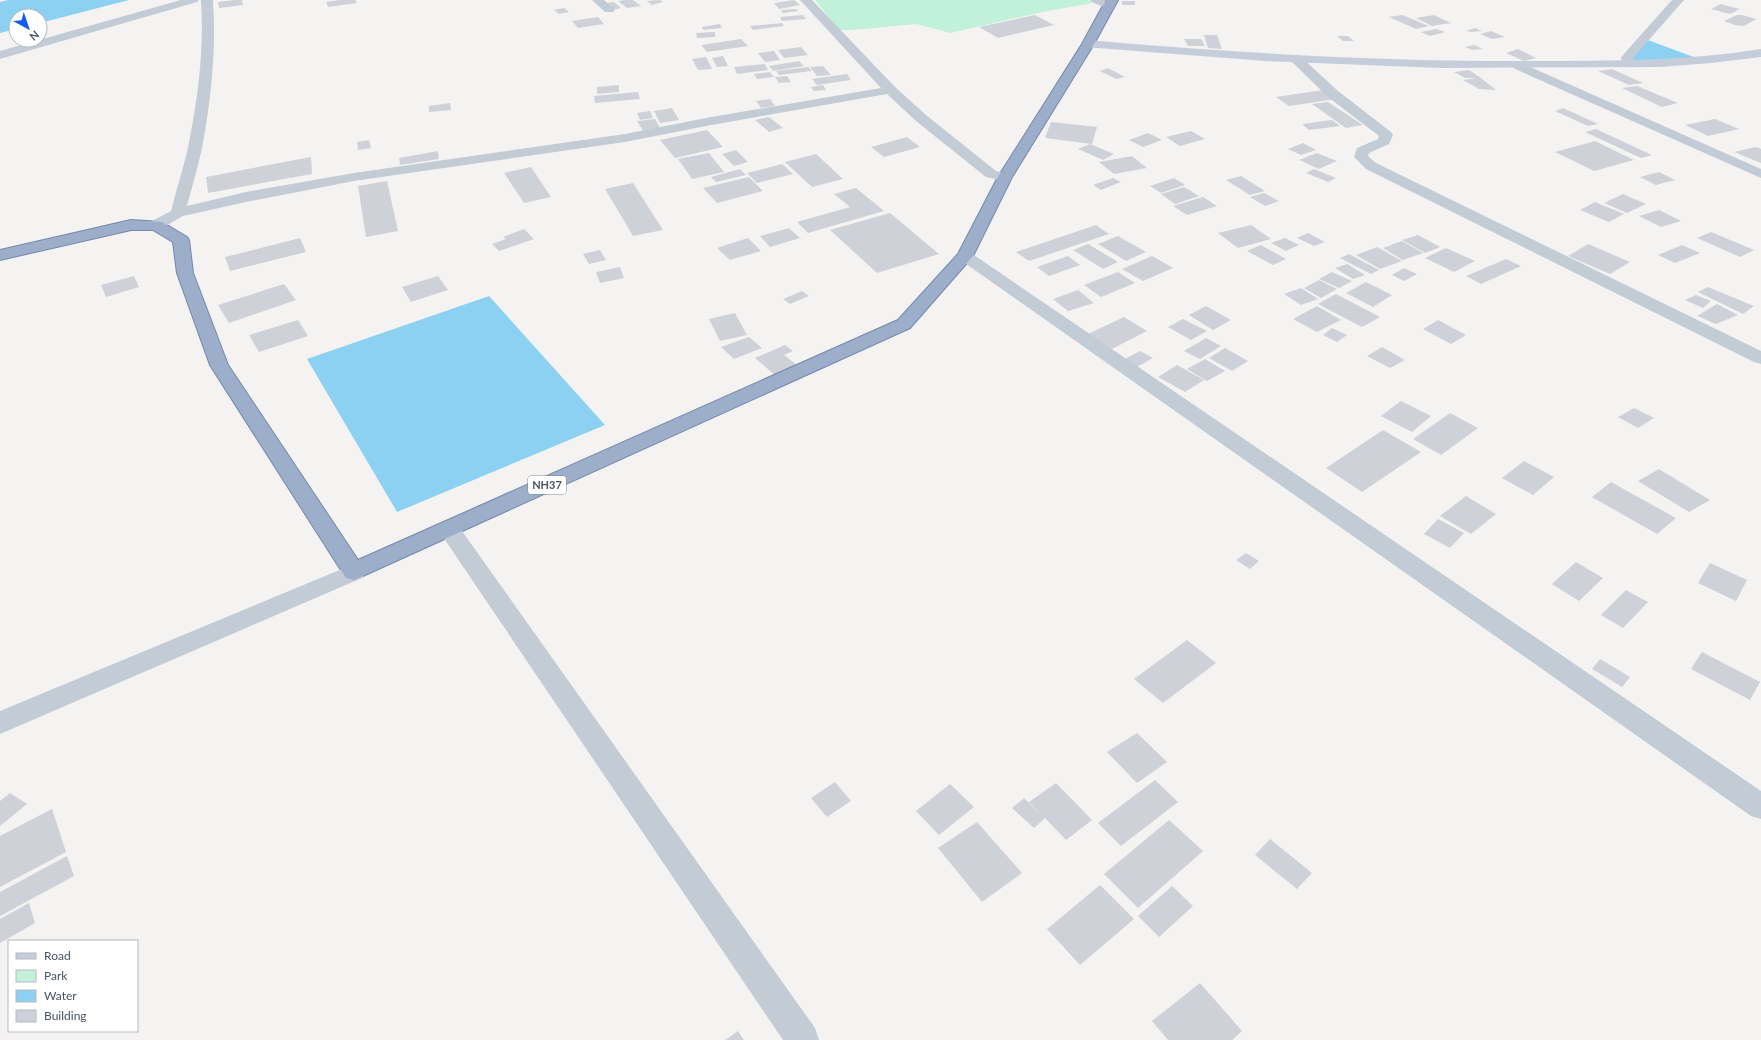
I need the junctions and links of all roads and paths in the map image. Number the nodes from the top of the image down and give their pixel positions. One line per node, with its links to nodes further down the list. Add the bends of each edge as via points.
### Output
1 (194, 0): 10 (street)
2 (207, 0): 17 (street, via 207,70 197,138)
3 (598, 0): 7 (street)
4 (806, 0): 14 (street)
5 (1678, 0): 12 (street, via 1627,58)
6 (1106, 2): 8 (highway, NH37)
7 (609, 10)
8 (1088, 44): 11 (main road); 16 (highway, NH37)
9 (1761, 53): 12 (main road, via 1708,61)
10 (0, 55)
11 (1296, 59): 13 (main road); 21 (street, via 1332,94 1386,135 1384,141 1362,151 1360,157 1371,166)
12 (1628, 64): 13 (main road)
13 (1519, 66): 15 (street)
14 (890, 90): 16 (street, via 991,174); 17 (street, via 625,138 354,177 246,197)
15 (1761, 174)
16 (1005, 177): 20 (highway, NH37)
17 (178, 213): 18 (street)
18 (156, 225): 19 (highway, via 131,225); 23 (highway, via 181,240 185,273 219,365)
19 (0, 256)
20 (965, 256): 22 (highway, NH37, via 904,324); 25 (street)
21 (1761, 358)
22 (449, 530): 23 (highway, NH37); 26 (street)
23 (354, 572): 24 (street)
24 (0, 723)
25 (1761, 807)
26 (803, 1040)

